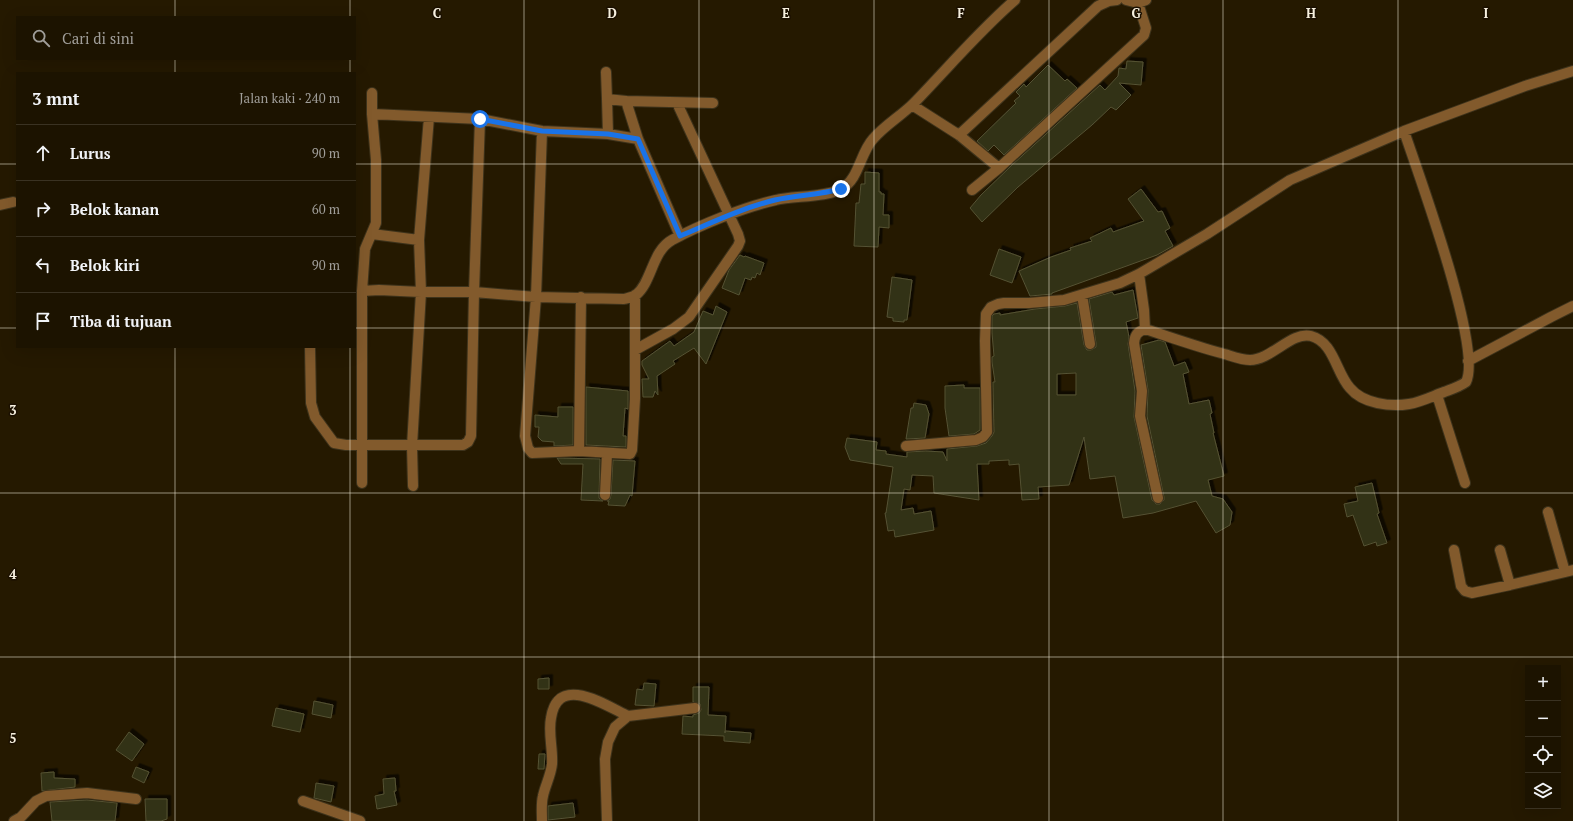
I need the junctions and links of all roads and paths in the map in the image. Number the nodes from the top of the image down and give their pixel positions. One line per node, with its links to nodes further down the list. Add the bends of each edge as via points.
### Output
1 (1015, 0): 12 (street)
2 (1117, 0): 19 (street, via 1098,6)
3 (1126, 0): 4 (street)
4 (1142, 2): 21 (street, via 1146,28 1144,35)
5 (1573, 71): 17 (street)
6 (606, 72): 8 (street)
7 (372, 93): 13 (street)
8 (607, 99): 9 (street); 18 (street)
9 (626, 101): 10 (street); 20 (street)
10 (677, 103): 11 (street); 25 (street)
11 (713, 103)
12 (912, 105): 19 (street); 25 (street, via 873,139 866,148 852,179 841,189 775,200)
13 (372, 114): 14 (street); 26 (street, via 376,160 376,223)
14 (429, 117): 15 (street); 28 (street)
15 (480, 119): 16 (street); 32 (street)
16 (542, 131): 18 (street); 35 (street)
17 (1404, 131): 29 (street, via 1290,180); 43 (street, via 1454,283 1466,336)
18 (608, 134): 20 (street)
19 (959, 135): 21 (street)
20 (638, 139): 27 (street)
21 (998, 168): 22 (street)
22 (972, 190)
23 (13, 202): 24 (street)
24 (0, 205)
25 (729, 215): 27 (street); 42 (street, via 740,241 689,317)
26 (372, 234): 28 (street); 30 (street, via 365,249)
27 (680, 236): 33 (street, via 664,246 643,286)
28 (419, 240): 31 (street)
29 (1139, 274): 34 (street); 39 (street)
30 (362, 291): 31 (street); 38 (street)
31 (421, 292): 32 (street); 46 (street)
32 (474, 292): 35 (street); 46 (street, via 471,436 463,445)
33 (635, 295): 36 (street, via 624,299); 42 (street)
34 (1082, 295): 40 (street); 47 (street, via 1064,300 1004,303 991,307 986,314 985,341 987,432 976,440)
35 (536, 297): 36 (street); 48 (street, via 526,442 532,453)
36 (581, 297): 48 (street)
37 (1573, 306): 43 (street)
38 (359, 311): 45 (street)
39 (1145, 330): 44 (street, via 1250,360 1263,357 1302,336 1310,336 1320,340 1329,349 1344,380 1351,390 1362,397 1380,404 1396,405 1410,404); 54 (street, via 1134,336 1134,343 1142,391 1140,416)
40 (1090, 344)
41 (310, 348): 45 (street, via 311,403 315,417 334,443)
42 (635, 350): 49 (street, via 632,450 627,455)
43 (1468, 361): 44 (street, via 1466,382)
44 (1437, 395): 51 (street)
45 (361, 444): 46 (street); 50 (street)
46 (412, 446): 52 (street)
47 (906, 446)
48 (579, 451): 49 (street)
49 (607, 454): 53 (street)
50 (362, 483)
51 (1465, 483)
52 (413, 486)
53 (605, 495)
54 (1158, 498)
55 (1548, 512): 58 (street)
56 (1454, 550): 59 (street, via 1461,586 1465,592 1472,593)
57 (1500, 550): 59 (street)
58 (1569, 571): 59 (street)
59 (1510, 585)
60 (695, 708): 61 (street)
61 (628, 716): 66 (street, via 587,696 571,694 555,704 551,718 552,764 542,798); 67 (street, via 615,727 608,742 605,758)
62 (136, 800): 64 (street, via 87,793 46,796 36,801)
63 (303, 801): 65 (street)
64 (14, 821)
65 (360, 821)
66 (542, 821)
67 (607, 821)

